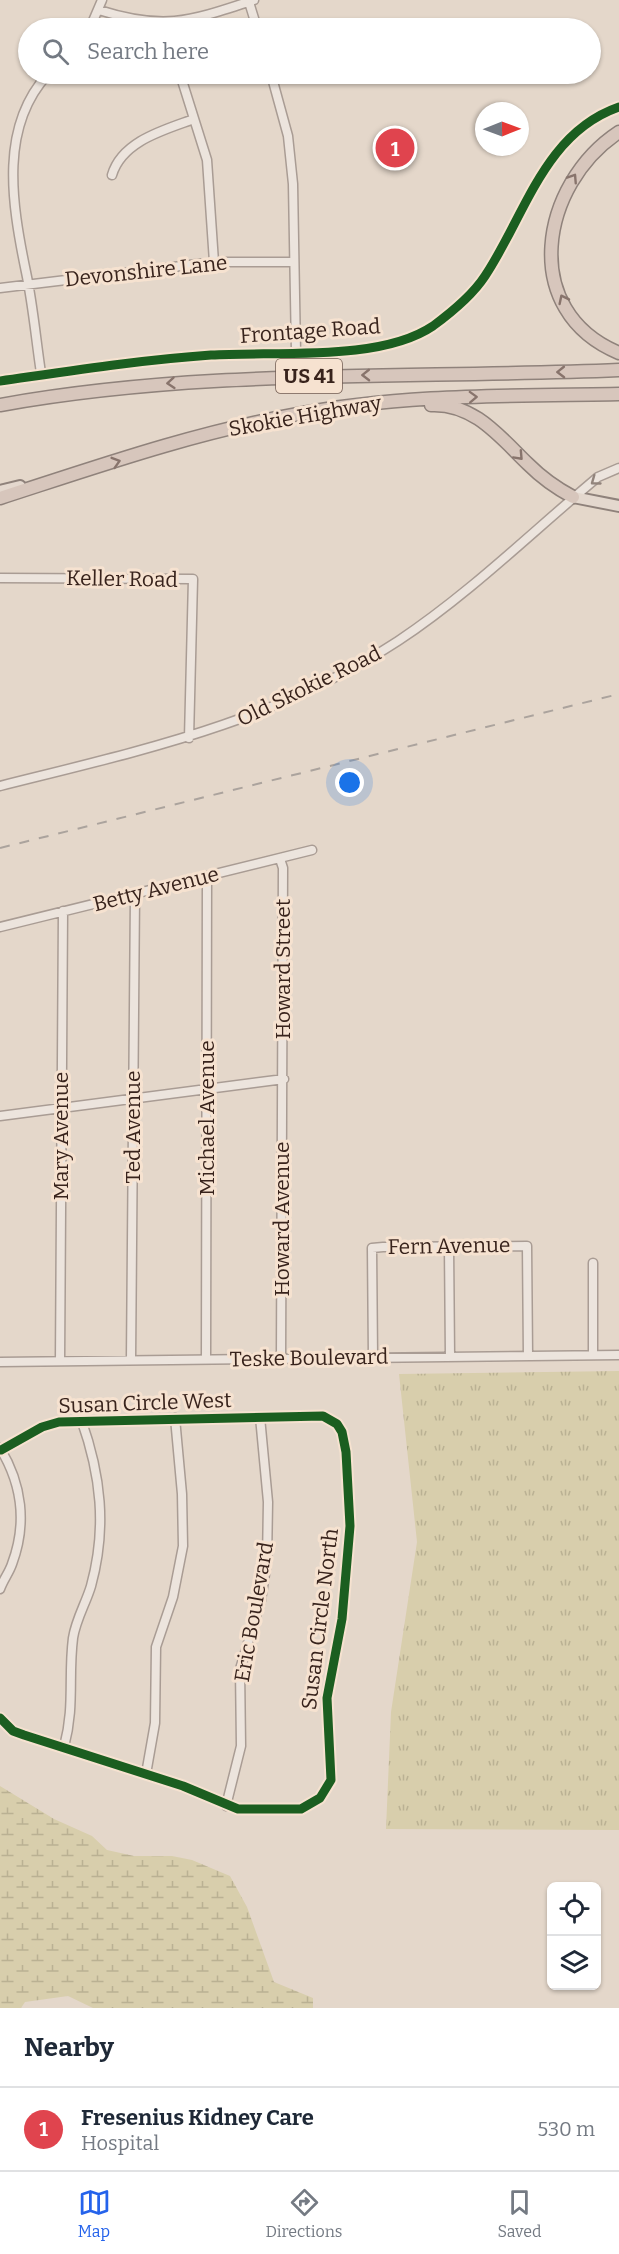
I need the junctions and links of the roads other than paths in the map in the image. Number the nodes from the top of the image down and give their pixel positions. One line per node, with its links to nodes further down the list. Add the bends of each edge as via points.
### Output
1 (102, 0): 3 (street)
2 (251, 1): 6 (street); 7 (street)
3 (99, 10): 4 (street); 5 (street)
4 (95, 18)
5 (122, 18)
6 (198, 18)
7 (255, 18)
8 (36, 84): 12 (street)
9 (183, 84): 13 (street)
10 (274, 84): 18 (street, via 291,156)
11 (619, 107): 21 (street, Frontage Road, via 599,114 564,141 550,159 484,278 434,325 412,338 375,348)
12 (11, 116)
13 (194, 119): 16 (street, via 134,146 119,159); 17 (street, via 207,160)
14 (619, 132): 22 (highway, one-way to 14, via 592,337 570,311 553,273 550,244 566,188 585,161)
15 (3, 172): 19 (street)
16 (112, 175)
17 (214, 262): 18 (street, Devonshire Lane); 19 (street, Devonshire Lane)
18 (292, 262): 21 (street)
19 (28, 284): 20 (street, Devonshire Lane); 24 (street)
20 (0, 288)
21 (296, 352): 24 (street, Frontage Road, via 201,356)
22 (619, 353)
23 (619, 370): 27 (highway, Skokie Highway / US 41, one-way to 27, via 212,380 110,389)
24 (41, 373): 25 (street, Frontage Road)
25 (0, 381)
26 (619, 394): 28 (highway, Skokie Highway / US 41, one-way to 26, via 410,399)
27 (0, 405)
28 (332, 408): 30 (highway, Skokie Highway / US 41, one-way to 28, via 220,431); 32 (highway, one-way to 32, via 354,411 438,405 465,412 494,429 528,465)
29 (619, 468): 32 (street, Old Skokie Road, one-way to 32, via 598,477)
30 (82, 472): 31 (main road); 33 (highway, Skokie Highway / US 41)
31 (0, 491)
32 (573, 497): 34 (main road); 36 (street, Old Skokie Road, via 443,608 396,642 280,705)
33 (0, 498)
34 (619, 506)
35 (0, 578): 36 (street, Keller Road, via 193,579)
36 (189, 738): 37 (street, Old Skokie Road)
37 (0, 786)
38 (312, 850): 39 (street, Betty Avenue)
39 (280, 859): 40 (street, Betty Avenue); 44 (street, Howard Street)
40 (207, 876): 41 (street, Betty Avenue); 45 (street, Michael Avenue)
41 (135, 894): 42 (street, Betty Avenue); 46 (street, Ted Avenue)
42 (63, 911): 43 (street, Betty Avenue); 47 (street, Mary Avenue)
43 (0, 927)
44 (284, 1079): 45 (street); 56 (street, Howard Avenue)
45 (207, 1089): 46 (street); 57 (street, Michael Avenue)
46 (133, 1098): 47 (street); 58 (street, Ted Avenue)
47 (62, 1108): 48 (street); 59 (street, Mary Avenue)
48 (0, 1116)
49 (450, 1246): 53 (street, Fern Avenue, via 527,1246); 54 (street, Fern Avenue, via 372,1248); 55 (street)
50 (593, 1263): 51 (street)
51 (593, 1355): 52 (street, Teske Boulevard); 53 (street, Teske Boulevard)
52 (619, 1355)
53 (528, 1356): 55 (street, Teske Boulevard)
54 (373, 1357): 55 (street, Teske Boulevard); 56 (street, Teske Boulevard)
55 (450, 1357)
56 (281, 1358): 57 (street, Teske Boulevard)
57 (206, 1359): 58 (street, Teske Boulevard)
58 (131, 1360): 59 (street, Teske Boulevard)
59 (60, 1361): 60 (street, Teske Boulevard)
60 (0, 1362)
61 (260, 1417): 62 (street, Susan Circle West); 69 (street, Eric Boulevard, via 268,1502 267,1561 261,1600 240,1669 241,1746); 69 (street, Susan Circle North, via 329,1418 342,1432 346,1452 350,1536 342,1618 327,1698 331,1780 320,1798 301,1809)
62 (175, 1418): 63 (street, Susan Circle West); 68 (street, via 183,1546 173,1597 156,1647 155,1724)
63 (81, 1419): 64 (street, Susan Circle West, via 42,1427); 67 (street, via 100,1490 101,1539 73,1639 72,1714)
64 (1, 1449): 65 (street, via 14,1474 21,1511 17,1551)
65 (0, 1589)
66 (0, 1718): 67 (street, Susan Circle North, via 13,1731)
67 (64, 1747): 68 (street, Susan Circle North)
68 (146, 1774): 69 (street, Susan Circle North)
69 (226, 1806)

